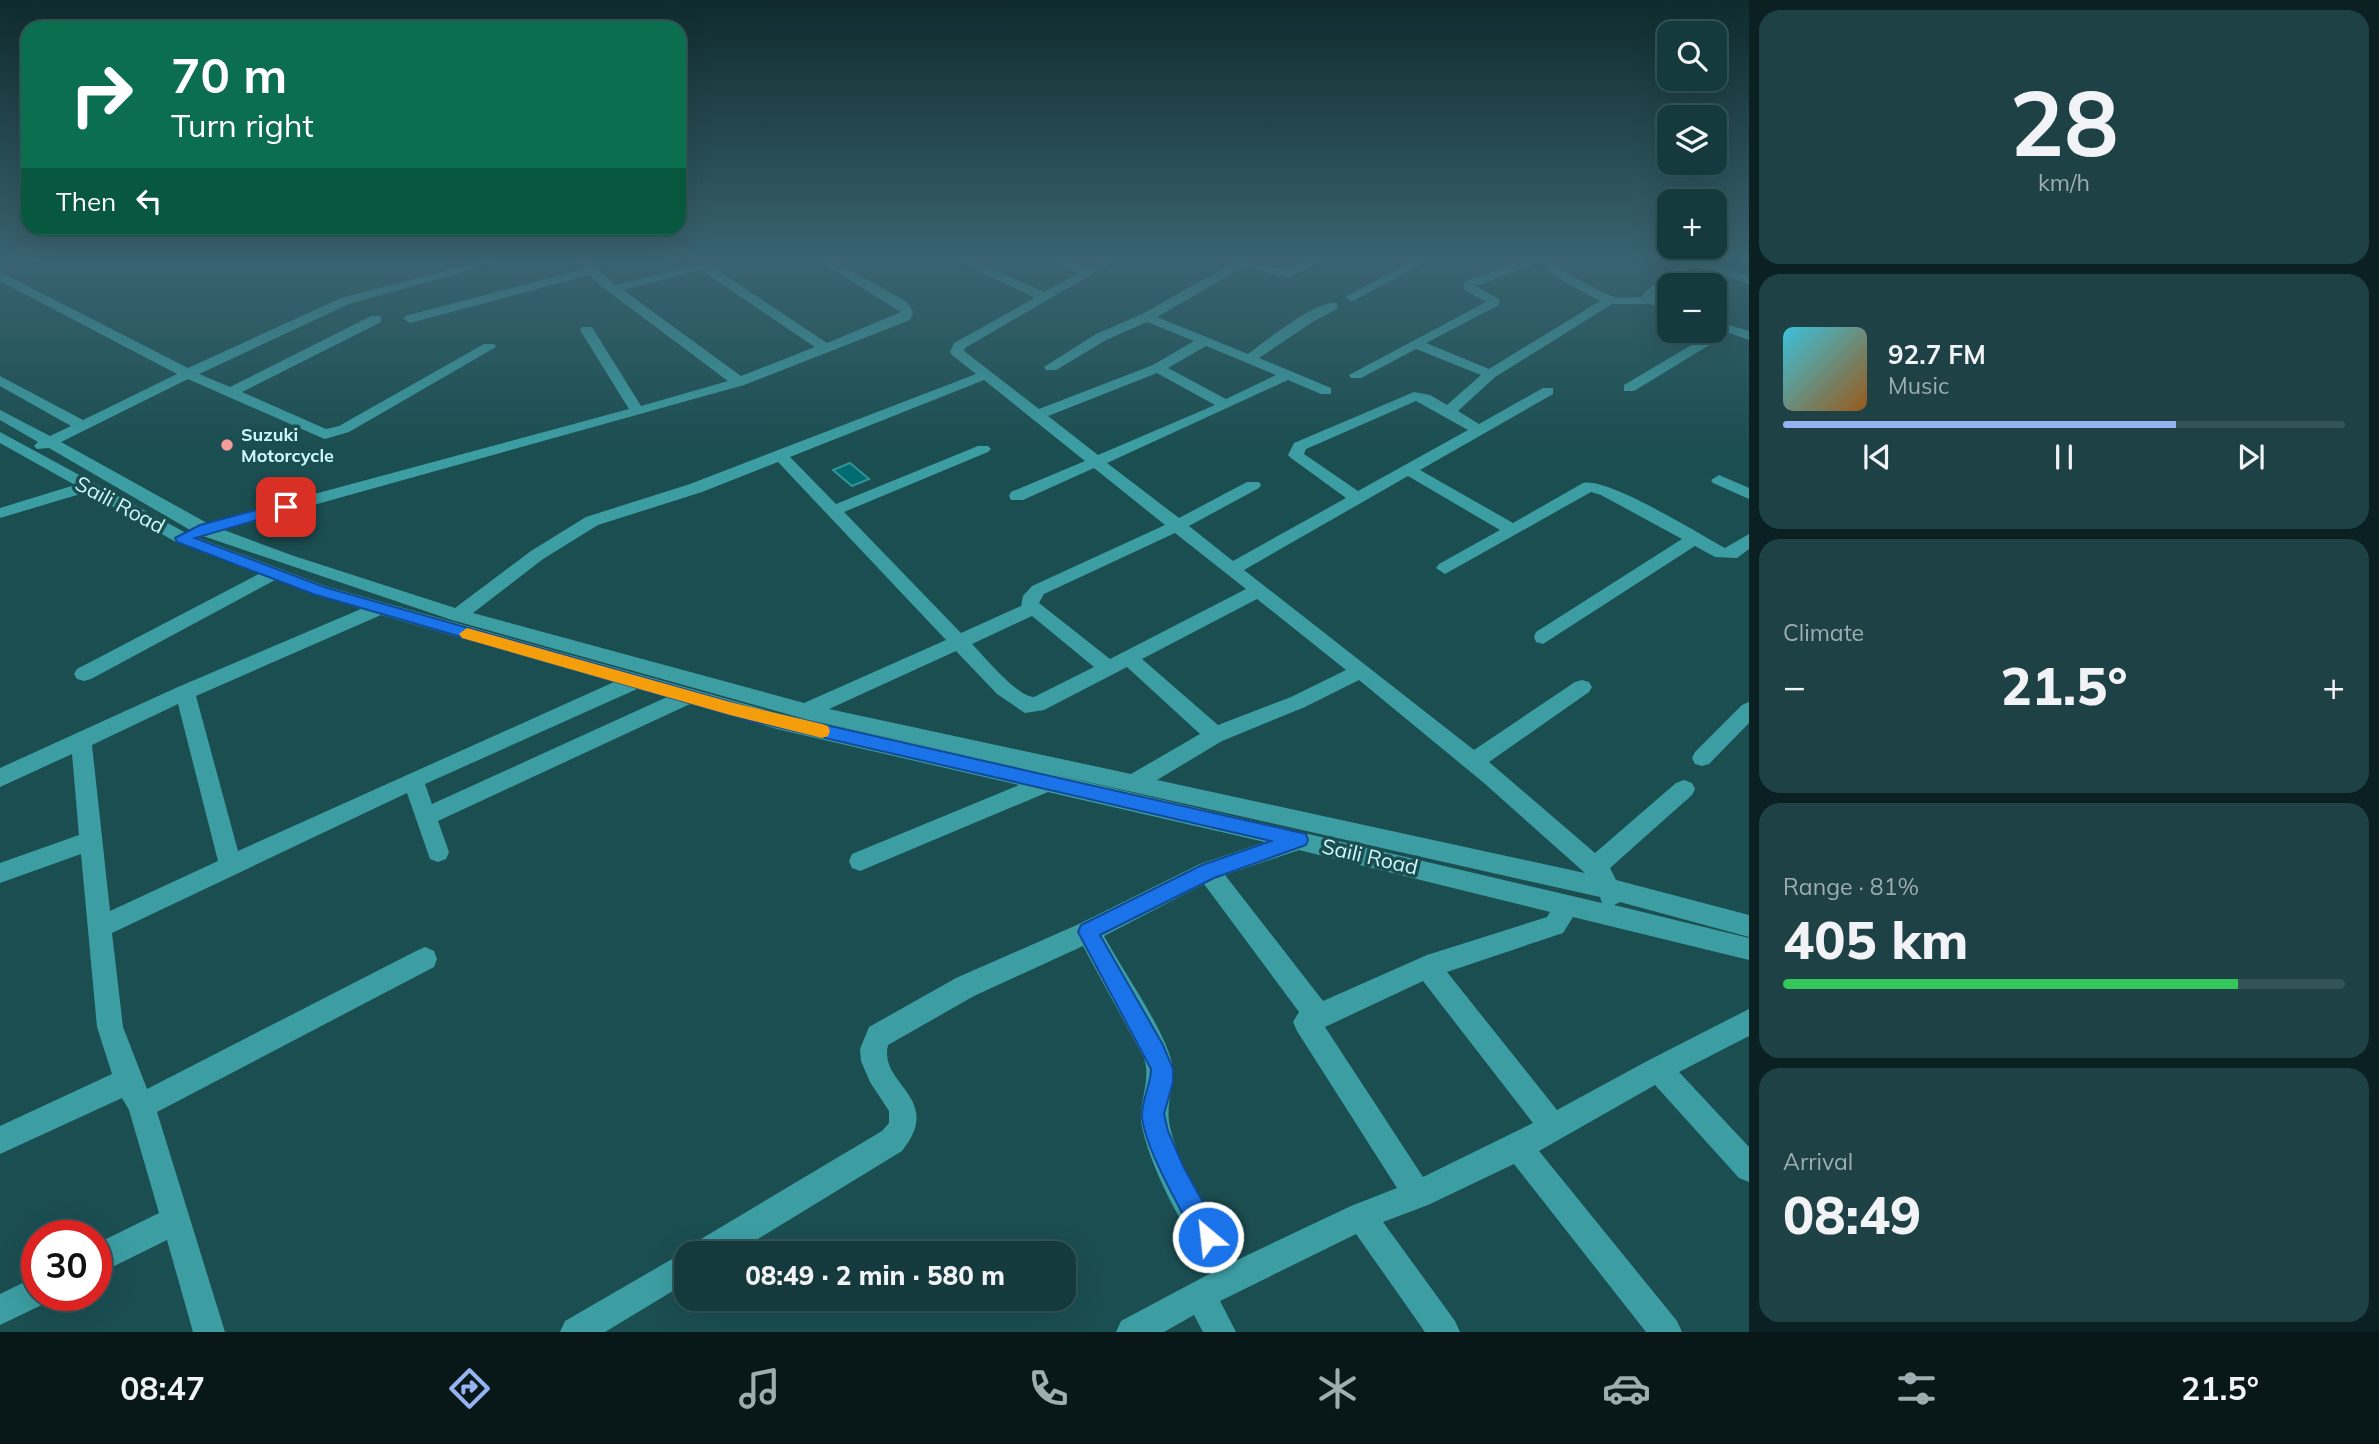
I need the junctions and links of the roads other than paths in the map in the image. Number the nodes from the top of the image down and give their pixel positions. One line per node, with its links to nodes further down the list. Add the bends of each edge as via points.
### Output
1 (89, 322): 24 (street)
2 (299, 322): 24 (street)
3 (372, 322): 34 (street)
4 (659, 322): 30 (street)
5 (787, 322): 20 (street)
6 (892, 322): 20 (street)
7 (1000, 322): 25 (street, via 957,349)
8 (1135, 322): 22 (street)
9 (1159, 322): 16 (street)
10 (1303, 322): 21 (street)
11 (1457, 322): 18 (street)
12 (1574, 322): 27 (street)
13 (1727, 328): 15 (street)
14 (587, 330): 36 (street)
15 (1749, 336)
16 (1203, 342): 21 (street); 23 (street)
17 (1696, 343): 31 (street)
18 (1416, 344): 27 (street); 28 (street)
19 (489, 347): 34 (street, via 334,433 325,434)
20 (825, 348): 30 (street)
21 (1249, 359): 26 (street)
22 (1051, 367)
23 (1158, 368): 35 (street); 39 (street)
24 (188, 374): 34 (street); 40 (street)
25 (988, 374): 39 (street); 46 (street)
26 (1289, 374): 32 (street); 35 (street)
27 (1490, 374): 37 (street)
28 (1356, 375)
29 (0, 380): 40 (street)
30 (739, 382): 36 (street)
31 (1629, 388)
32 (1326, 391)
33 (1548, 391): 41 (street)
34 (230, 393)
35 (1226, 405): 47 (street)
36 (637, 411): 58 (street)
37 (1449, 411): 41 (street); 54 (street, via 1414,396 1299,446 1299,458)
38 (0, 414): 43 (street)
39 (1038, 415): 47 (street)
40 (83, 426): 43 (street)
41 (1481, 431): 48 (street)
42 (0, 437): 45 (street, Saili Road)
43 (49, 443): 45 (street); 58 (street)
44 (983, 449): 55 (street)
45 (28, 454): 51 (street, Saili Road)
46 (781, 456): 55 (street); 69 (street, via 592,521 537,555)
47 (1095, 461): 53 (street); 57 (street)
48 (1408, 469): 54 (street); 59 (street)
49 (1719, 480): 52 (street)
50 (1253, 485): 57 (street)
51 (87, 487): 56 (street); 60 (street, Saili Road)
52 (1749, 494)
53 (1017, 496)
54 (1358, 498): 64 (street)
55 (833, 511): 71 (street)
56 (0, 513)
57 (1177, 526): 64 (street); 67 (street, via 1038,590 1032,596)
58 (205, 529): 60 (street); 69 (street)
59 (1511, 529): 61 (street, via 1594,487); 63 (street)
60 (182, 538): 65 (street, Saili Road)
61 (1693, 540): 62 (street, via 1728,555); 70 (street)
62 (1749, 540)
63 (1445, 568)
64 (1230, 570): 66 (street)
65 (272, 574): 68 (street, Saili Road); 75 (street)
66 (1257, 590): 72 (street); 74 (street)
67 (1032, 607): 71 (street); 73 (street)
68 (380, 608): 76 (street, Saili Road); 78 (street)
69 (458, 615): 81 (street)
70 (1543, 637)
71 (960, 643): 73 (street, via 1004,689 1030,706); 81 (street)
72 (1128, 657): 73 (street); 82 (street)
73 (1107, 667)
74 (1361, 671): 82 (street); 85 (street)
75 (84, 674)
76 (634, 682): 79 (street, Saili Road); 87 (street)
77 (1582, 687): 85 (street)
78 (185, 692): 83 (street); 96 (street)
79 (687, 697): 88 (street, Saili Road); 91 (street)
80 (1749, 710): 84 (street)
81 (805, 712): 89 (street)
82 (1215, 735): 89 (street)
83 (81, 741): 86 (street); 93 (street)
84 (1702, 758)
85 (1473, 762): 97 (street)
86 (0, 778)
87 (413, 780): 91 (street); 96 (street)
88 (1048, 782): 92 (street, Saili Road); 95 (street)
89 (1135, 782): 92 (street)
90 (1684, 789): 97 (street)
91 (426, 817): 94 (street)
92 (1305, 831): 98 (street); 100 (street); 101 (street, Saili Road)
93 (89, 841): 99 (street); 104 (street)
94 (438, 852)
95 (860, 862)
96 (230, 865): 104 (street)
97 (1595, 867): 100 (street)
98 (1208, 871): 105 (street); 109 (street)
99 (0, 873)
100 (1607, 888): 102 (street); 103 (street)
101 (1568, 904): 102 (street, Saili Road); 108 (street, via 1555,925)
102 (1620, 917): 106 (street, Saili Road)
103 (1749, 926)
104 (100, 927): 112 (street, via 110,1027)
105 (1088, 932): 121 (street, via 965,987 878,1036 871,1047 872,1059 903,1112 904,1126 892,1141); 124 (street, via 1156,1053 1162,1069 1153,1114 1157,1132)
106 (1749, 948)
107 (425, 959): 113 (street)
108 (1427, 967): 109 (street); 114 (street)
109 (1319, 1017): 118 (street, via 1306,1022)
110 (1749, 1022): 111 (street)
111 (1658, 1069): 114 (street); 117 (street)
112 (128, 1081): 113 (street); 115 (street)
113 (141, 1106): 120 (street)
114 (1553, 1128): 116 (street)
115 (0, 1140)
116 (1518, 1147): 118 (street); 133 (street)
117 (1749, 1168)
118 (1418, 1195): 119 (street)
119 (1362, 1216): 124 (street); 132 (street)
120 (177, 1219): 122 (street); 128 (street)
121 (727, 1241)
122 (112, 1253)
123 (674, 1273): 129 (street)
124 (1231, 1279): 125 (street)
125 (1200, 1295): 130 (street); 131 (street)
126 (21, 1299): 127 (street)
127 (0, 1310)
128 (209, 1332)
129 (576, 1332)
130 (1132, 1332)
131 (1220, 1332)
132 (1444, 1332)
133 (1665, 1332)

